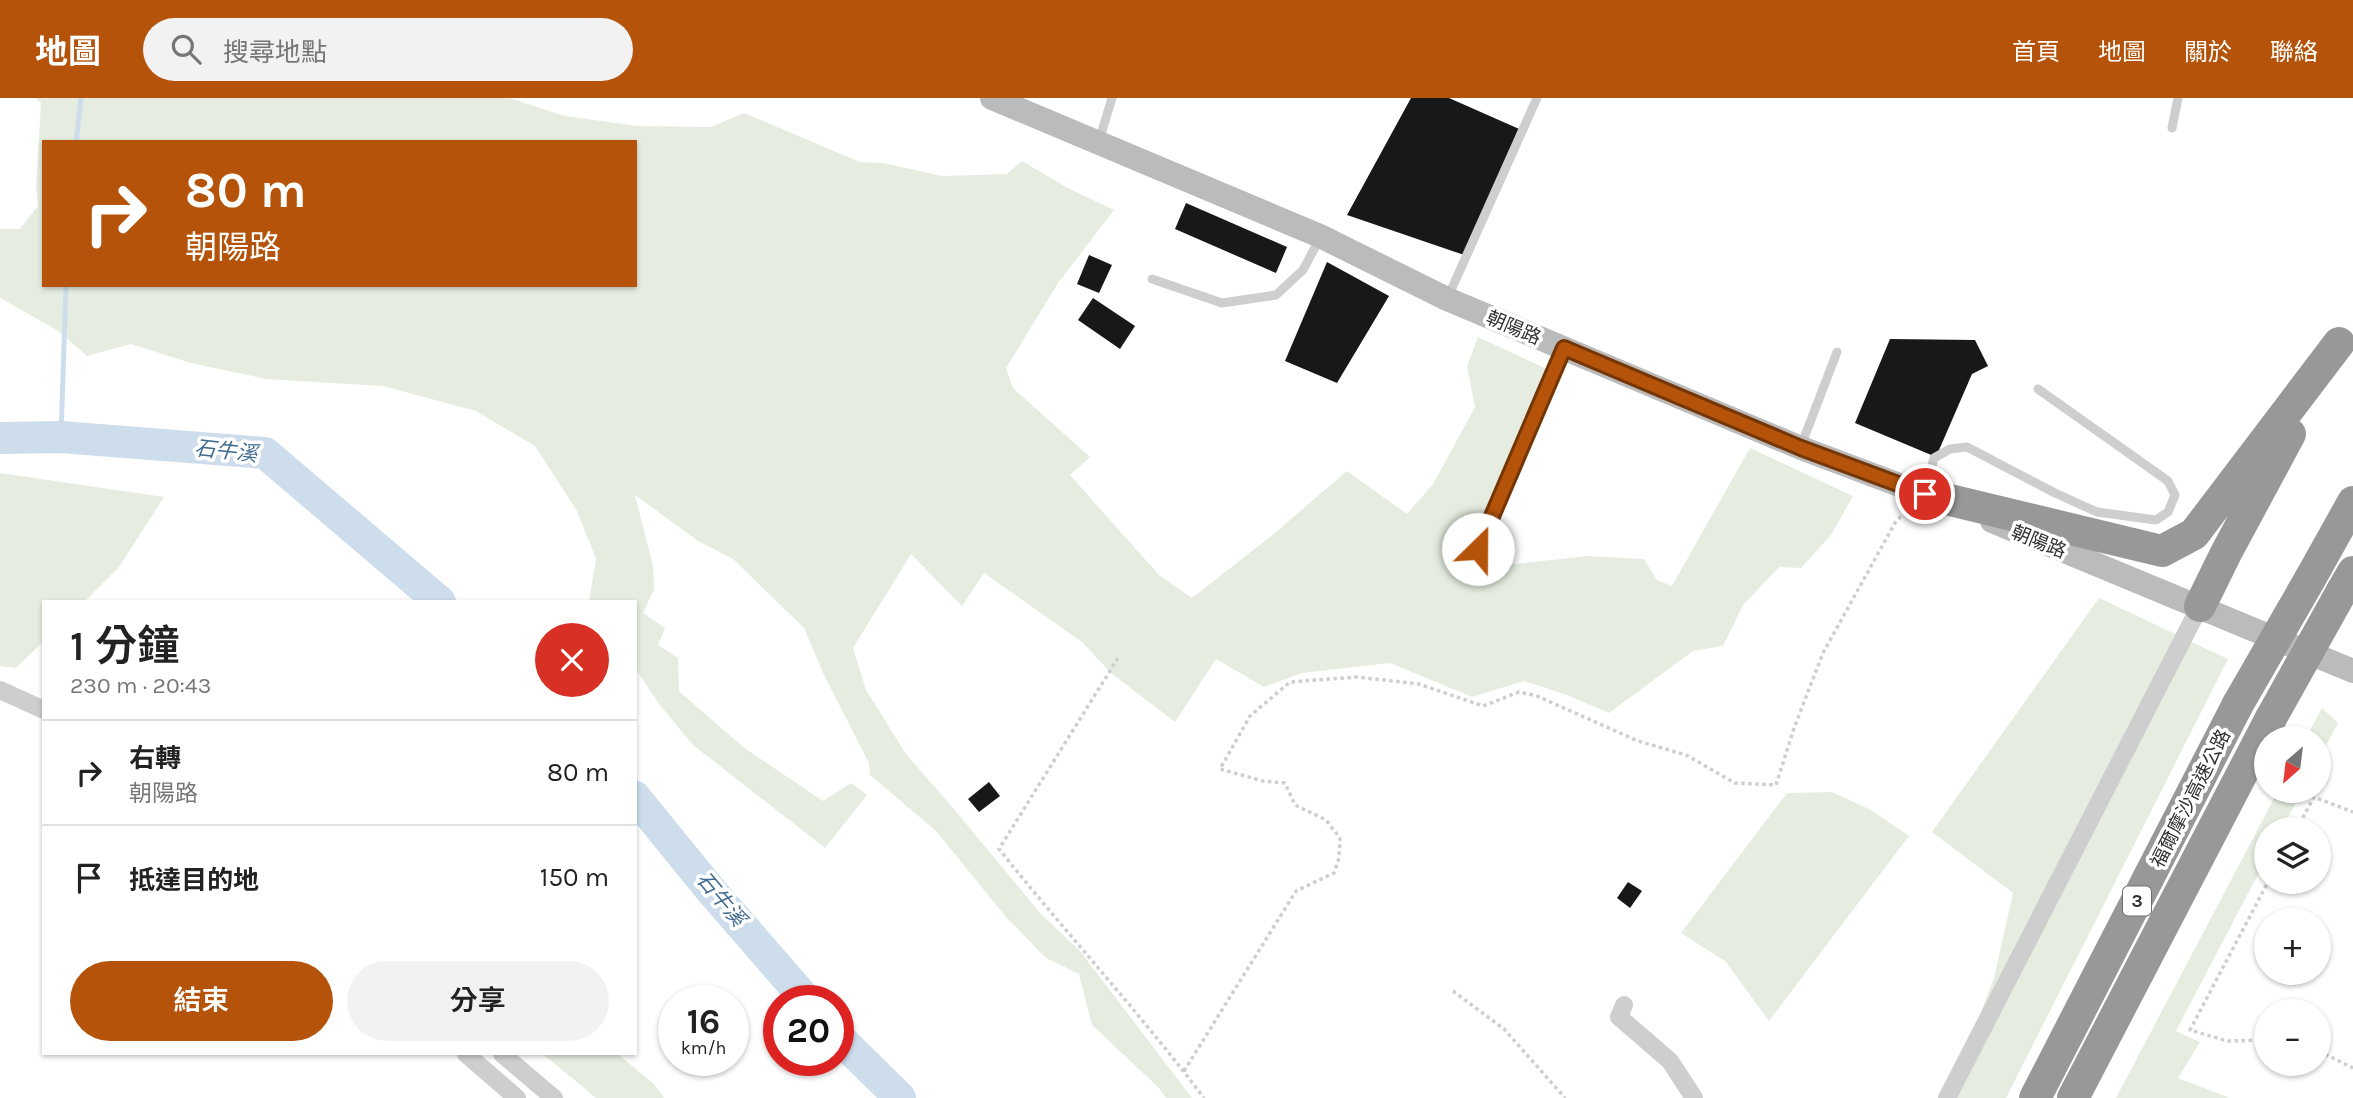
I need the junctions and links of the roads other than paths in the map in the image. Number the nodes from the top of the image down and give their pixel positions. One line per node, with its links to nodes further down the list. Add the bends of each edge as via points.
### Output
1 (992, 98): 6 (main road, 朝陽路)
2 (1112, 98): 6 (lane)
3 (1537, 98): 9 (lane)
4 (2178, 98): 5 (lane)
5 (2172, 128)
6 (1098, 143): 7 (main road, 朝陽路)
7 (1320, 236): 8 (lane, via 1303,270 1276,295 1222,303); 9 (main road, 朝陽路)
8 (1152, 279)
9 (1447, 299): 11 (main road, 朝陽路)
10 (2346, 334): 15 (highway, via 2194,534 2162,551); 19 (highway)
11 (1564, 348): 14 (main road, 朝陽路); 17 (lane)
12 (1838, 352): 14 (lane)
13 (2038, 388): 15 (lane, via 2168,481 2175,495 2168,512 2156,520 2097,512 1967,447 1934,458)
14 (1801, 448): 15 (main road, 朝陽路)
15 (1925, 494): 19 (main road, 朝陽路)
16 (2353, 502): 30 (highway, 福爾摩沙高速公路 / 3, bridge, via 2238,704)
17 (1478, 549)
18 (2347, 582): 31 (highway, 福爾摩沙高速公路 / 3, bridge)
19 (2200, 606): 20 (main road, 朝陽路); 29 (street)
20 (2353, 671)
21 (0, 690): 22 (street)
22 (42, 709)
23 (1624, 1005): 28 (street, via 1619,1017 1670,1061)
24 (467, 1055): 26 (street)
25 (503, 1055): 27 (street)
26 (517, 1098)
27 (554, 1098)
28 (1694, 1098)
29 (1947, 1098)
30 (2035, 1098)
31 (2073, 1098)

